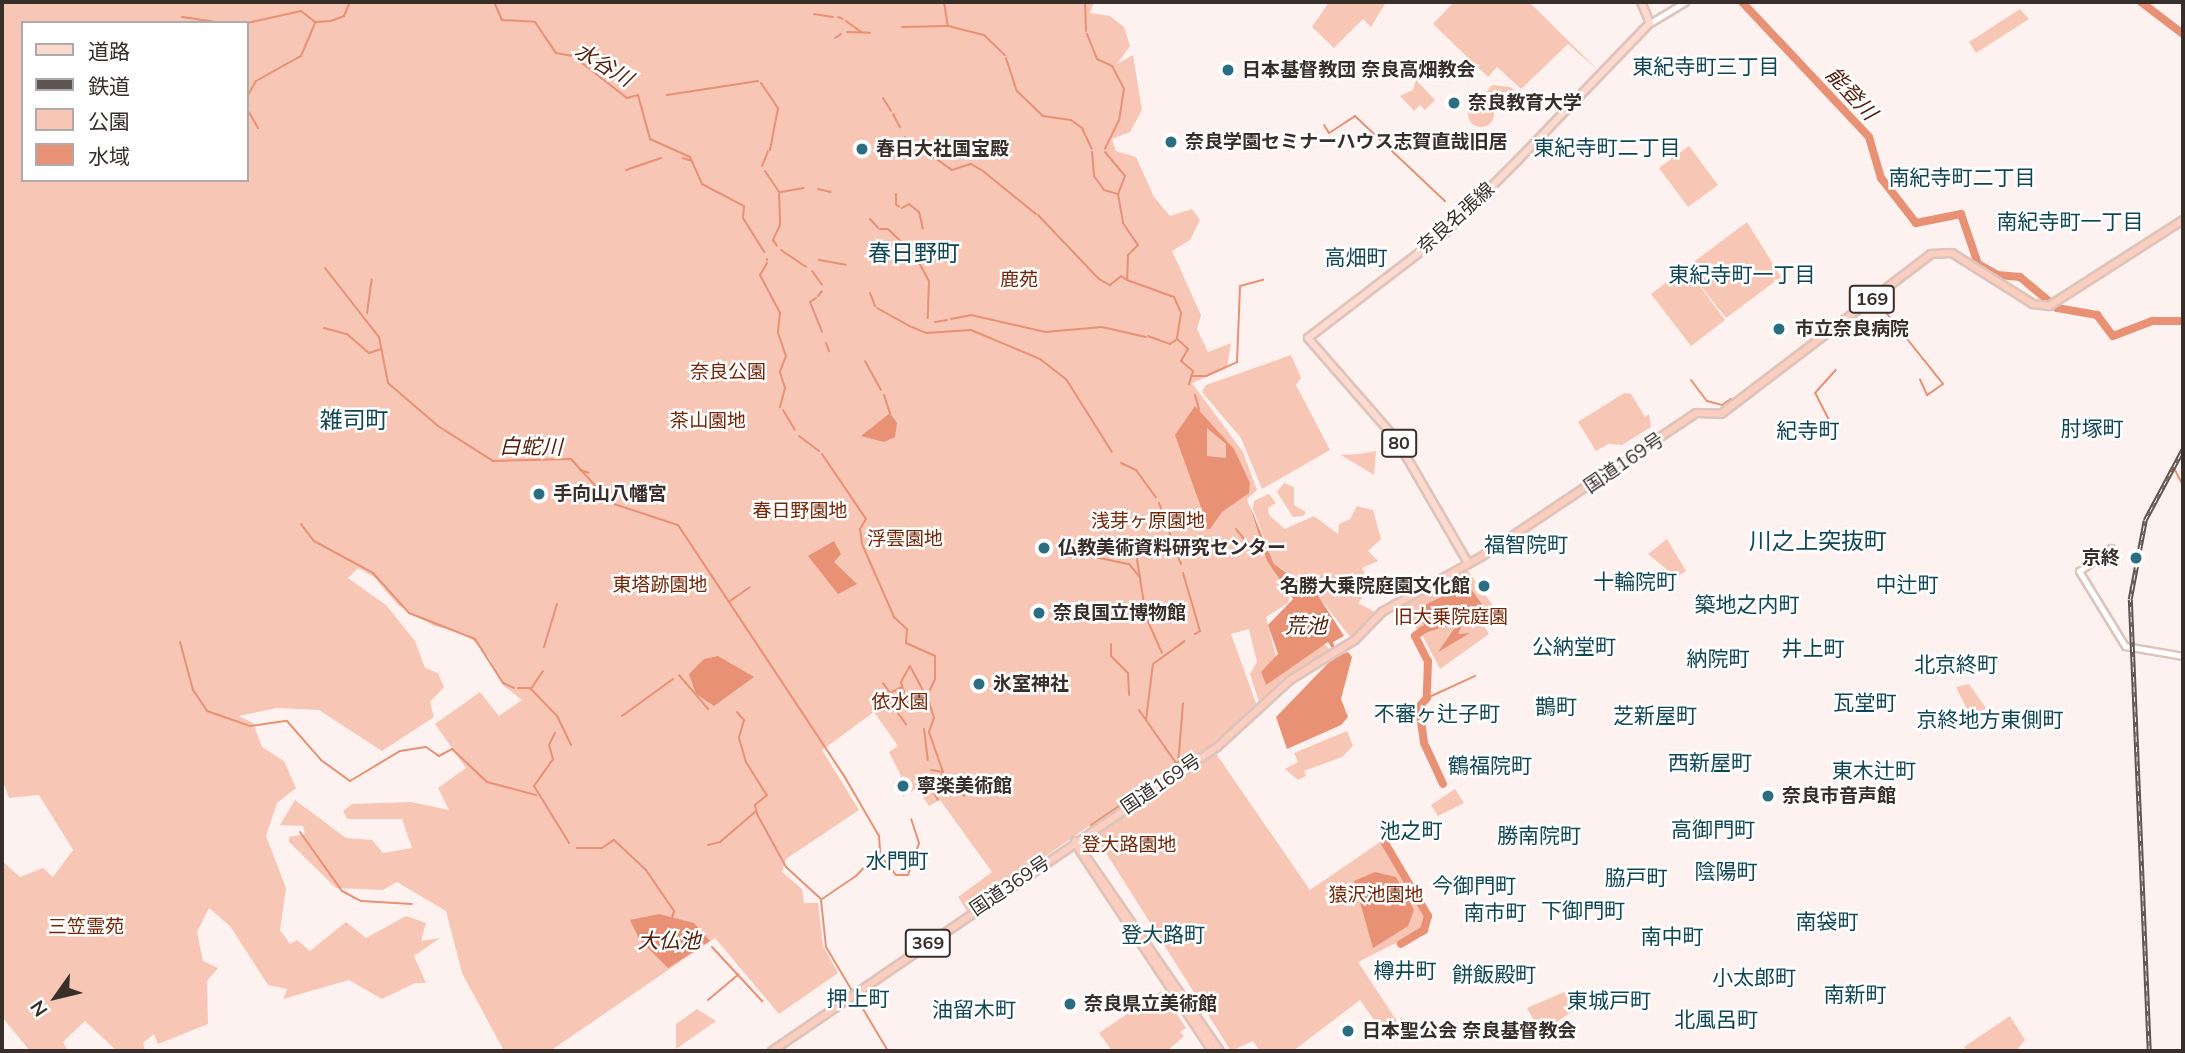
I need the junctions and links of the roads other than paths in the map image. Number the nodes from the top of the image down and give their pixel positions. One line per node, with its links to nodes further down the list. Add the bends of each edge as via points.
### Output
1 (1642, 2): 3 (main road)
2 (1685, 2): 3 (main road)
3 (1650, 23): 6 (main road, 奈良名張線 / 80, via 1446,232 1308,338 1396,439)
4 (2183, 220): 6 (highway, 国道169号 / 169, via 2049,306 2033,304 1959,256 1935,252 1721,414 1696,413)
5 (2111, 548): 7 (main road, via 2079,571 2125,646)
6 (1468, 562): 8 (highway, 国道169号 / 169, via 1382,612 1355,640 1290,680 1217,747)
7 (2183, 656)
8 (1075, 841): 9 (highway, 国道369号 / 369); 10 (highway, via 1077,853); 11 (highway)
9 (772, 1051)
10 (1212, 1051)
11 (1220, 1051)

